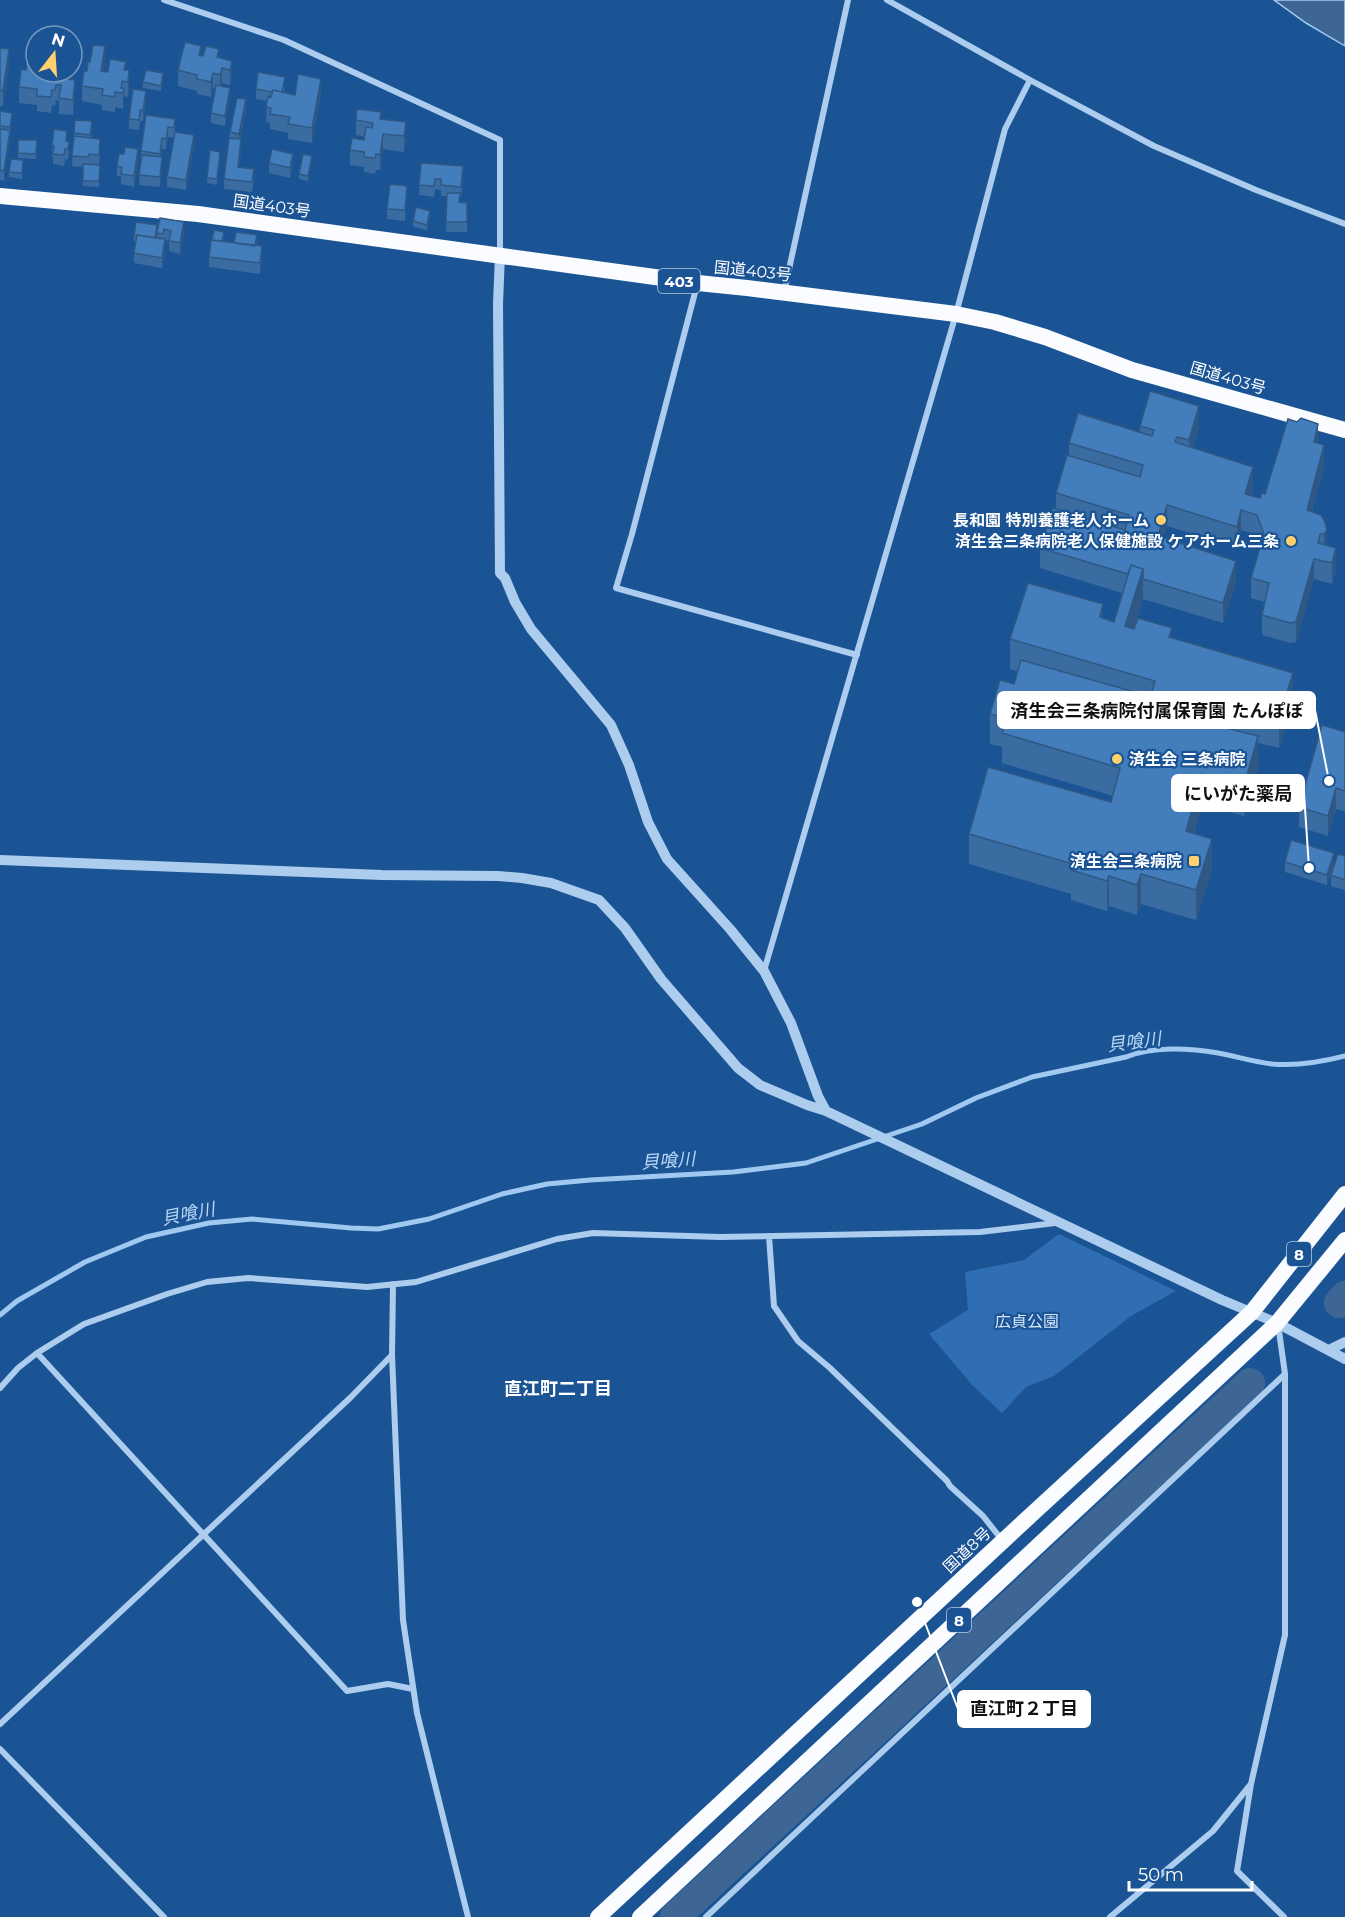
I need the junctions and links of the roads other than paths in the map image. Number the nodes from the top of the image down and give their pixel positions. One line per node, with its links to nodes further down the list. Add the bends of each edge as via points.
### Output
1 (164, 0): 7 (street, via 284,40 500,140)
2 (848, 0): 9 (street)
3 (887, 0): 4 (street)
4 (1030, 80): 6 (street, via 1154,146); 10 (street, via 1005,129)
5 (0, 196): 7 (highway, 国道403号 / 403, via 198,214)
6 (1345, 224)
7 (500, 255): 8 (highway, 国道403号 / 403); 14 (street, via 500,573 531,629 610,725 648,822 667,859)
8 (698, 284): 9 (highway, 国道403号 / 403); 12 (street, via 616,588)
9 (784, 292): 10 (highway, 国道403号 / 403)
10 (956, 314): 11 (highway, 国道403号 / 403, via 995,322 1132,370); 12 (street)
11 (1345, 430)
12 (857, 655): 14 (street)
13 (0, 860): 15 (street, via 498,876 551,884 599,900 738,1068 760,1084)
14 (764, 971): 15 (street, via 791,1023)
15 (828, 1112): 17 (street)
16 (1345, 1194): 21 (highway, 国道8号 / 8)
17 (1061, 1222): 18 (street, via 980,1232); 21 (street)
18 (769, 1236): 20 (street, via 593,1233 557,1239 416,1282); 31 (street, via 774,1306 798,1341 947,1481)
19 (1345, 1240): 22 (highway, 8)
20 (393, 1284): 25 (street, via 367,1287 248,1278 207,1282 84,1324); 26 (street)
21 (1252, 1312): 22 (street); 31 (highway, 国道8号 / 8)
22 (1277, 1323): 24 (street); 28 (street); 39 (highway, 8)
23 (1345, 1342): 24 (street)
24 (1329, 1350): 27 (street)
25 (37, 1353): 29 (street); 30 (street)
26 (392, 1355): 30 (street); 32 (street, via 403,1620)
27 (1345, 1359)
28 (1285, 1374): 35 (street, via 1285,1635); 40 (street)
29 (0, 1388)
30 (204, 1534): 32 (street, via 347,1691 388,1684); 33 (street)
31 (1004, 1541): 38 (highway, 国道8号 / 8)
32 (413, 1689): 36 (street)
33 (0, 1724)
34 (0, 1749): 37 (street)
35 (1251, 1784): 41 (street, via 1213,1831); 42 (street, via 1237,1871)
36 (466, 1916)
37 (164, 1917)
38 (598, 1917)
39 (640, 1917)
40 (706, 1917)
41 (1110, 1917)
42 (1284, 1917)

